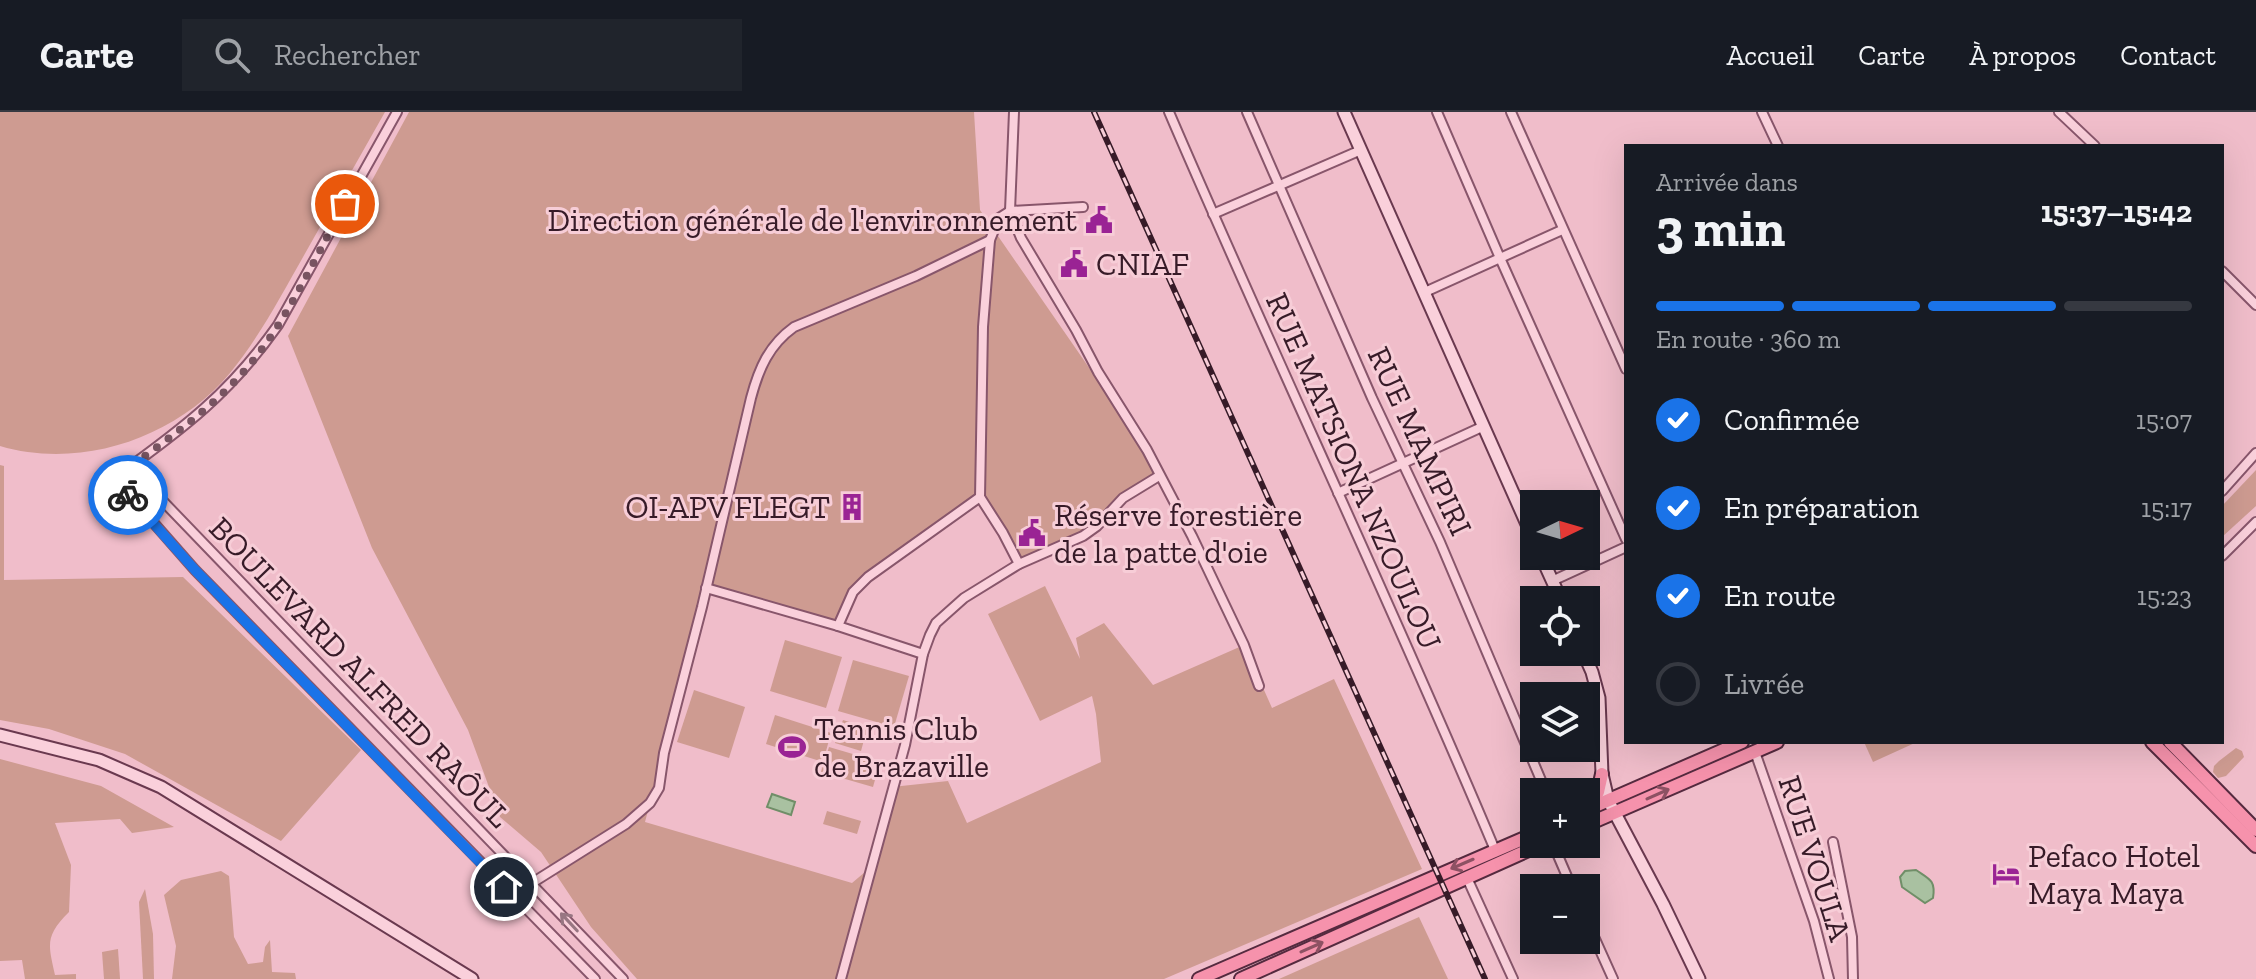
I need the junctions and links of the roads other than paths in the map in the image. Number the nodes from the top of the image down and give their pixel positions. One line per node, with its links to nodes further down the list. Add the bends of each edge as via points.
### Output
1 (397, 112): 27 (street, via 255,357 198,416)
2 (1014, 112): 15 (street)
3 (1169, 112): 16 (street, RUE MATSIONA NZOULOU)
4 (1247, 112): 13 (street, RUE MAMPIRI)
5 (1344, 112): 12 (main road)
6 (1437, 112): 19 (street)
7 (1511, 112): 17 (street)
8 (1762, 112): 10 (street)
9 (2059, 112): 11 (street)
10 (1777, 144)
11 (2093, 144)
12 (1361, 150): 13 (street); 21 (main road)
13 (1278, 184): 16 (street); 26 (street, RUE MAMPIRI)
14 (1083, 207): 15 (street)
15 (1010, 211): 18 (street, via 999,218); 28 (street)
16 (1213, 214): 30 (street, RUE MATSIONA NZOULOU)
17 (1562, 230): 19 (street); 23 (street)
18 (990, 240): 31 (street); 41 (street, via 794,327 770,349 758,374)
19 (1500, 258): 21 (street); 34 (street)
20 (2224, 273): 22 (street)
21 (1425, 292): 24 (main road)
22 (2256, 305)
23 (1624, 365)
24 (1484, 426): 26 (street); 32 (main road)
25 (2256, 453): 29 (street)
26 (1402, 463): 30 (street); 54 (street, RUE MAMPIRI)
27 (130, 467): 67 (street, BOULEVARD ALFRED RAÔUL); 70 (street, BOULEVARD ALFRED RAÔUL, via 116,480 195,570)
28 (1159, 476): 37 (street, via 1123,498 1083,536); 45 (street, via 1244,645)
29 (2224, 489)
30 (1338, 493): 64 (street, RUE MATSIONA NZOULOU)
31 (980, 497): 37 (street); 42 (street, via 868,577 853,592)
32 (1520, 508)
33 (2256, 522): 36 (street)
34 (1624, 535)
35 (1624, 548): 39 (street)
36 (2224, 554)
37 (1019, 564): 43 (street, via 949,610 936,623)
38 (1547, 570): 39 (main road)
39 (1552, 581): 40 (main road)
40 (1554, 586)
41 (706, 588): 42 (street); 67 (street, via 655,795 626,824)
42 (838, 626): 43 (street)
43 (923, 654): 72 (street, via 902,758)
44 (1589, 666): 52 (main road, via 1599,698)
45 (1259, 686)
46 (0, 735): 69 (main road, via 99,760 161,787)
47 (1737, 744): 56 (main road)
48 (1773, 744): 51 (main road)
49 (2154, 744): 63 (main road)
50 (2172, 744): 60 (main road)
51 (1755, 752): 58 (main road, one-way to 51); 78 (street, RUE VOULA)
52 (1601, 759): 53 (main road); 56 (main road)
53 (1602, 774): 55 (main road); 56 (main road)
54 (1540, 778)
55 (1600, 783)
56 (1612, 798): 57 (main road); 58 (main road)
57 (1600, 804)
58 (1618, 811): 59 (main road); 77 (main road)
59 (1600, 819)
60 (2256, 830)
61 (1520, 840): 64 (main road)
62 (1833, 842): 79 (street, via 1852,937)
63 (2256, 846)
64 (1495, 850): 73 (main road, one-way to 73)
65 (1520, 854): 66 (main road)
66 (1467, 878): 74 (main road, one-way to 66); 75 (street)
67 (532, 883): 71 (street, BOULEVARD ALFRED RAÔUL, one-way to 67)
68 (1600, 950): 76 (street)
69 (472, 979)
70 (595, 979)
71 (623, 979)
72 (841, 979)
73 (1199, 979)
74 (1241, 979)
75 (1513, 979)
76 (1613, 979)
77 (1699, 979)
78 (1829, 979)
79 (1853, 979)

